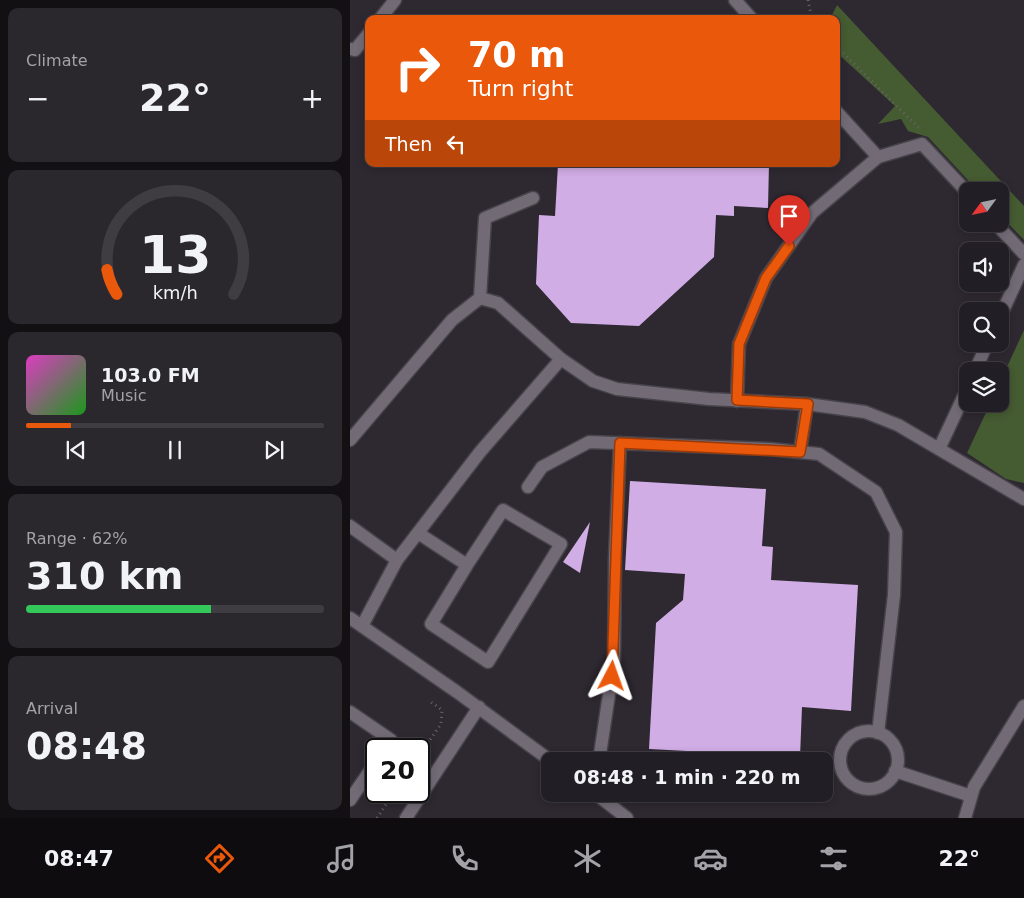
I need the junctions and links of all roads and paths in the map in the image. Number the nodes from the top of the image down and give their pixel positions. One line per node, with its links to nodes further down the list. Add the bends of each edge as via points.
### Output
1 (395, 0): 4 (street)
2 (735, 0): 5 (street)
3 (808, 0): 6 (path)
4 (383, 15)
5 (748, 15)
6 (811, 15)
7 (365, 37): 8 (street, via 355,50)
8 (350, 49)
9 (840, 50): 11 (path)
10 (840, 115): 12 (street)
11 (922, 132)
12 (878, 157): 13 (street, via 922,144); 21 (street, via 812,213 766,278 739,344)
13 (959, 183)
14 (534, 198): 18 (street, via 485,218)
15 (1003, 232): 16 (street)
16 (1024, 254)
17 (1024, 265): 19 (street)
18 (480, 298): 20 (street, via 498,303); 24 (street, via 452,320)
19 (1007, 302)
20 (561, 360): 21 (street, via 593,381 617,389); 31 (street, via 480,452)
21 (737, 400): 22 (street)
22 (808, 404): 26 (street, via 865,412 898,425); 27 (street)
23 (959, 406): 26 (street)
24 (350, 440)
25 (620, 443): 27 (street); 28 (street, via 589,442 542,467); 43 (street, via 614,662)
26 (939, 449): 29 (street)
27 (800, 452): 40 (street, via 819,454 876,492 896,532 894,595)
28 (528, 487)
29 (1024, 499)
30 (350, 526): 32 (street)
31 (418, 533): 32 (street); 33 (street)
32 (397, 560): 35 (street)
33 (467, 565): 33 (street, via 503,510 561,544 488,662 430,624)
34 (350, 618): 35 (street)
35 (362, 626): 38 (street)
36 (428, 700): 42 (path, via 442,710 441,724)
37 (1024, 706): 47 (street)
38 (478, 707): 44 (street); 52 (street)
39 (350, 712): 41 (street)
40 (878, 733): 45 (street, via 891,740 899,759); 45 (street, via 873,730 853,734 840,750 841,771 854,786 875,790 892,779)
41 (389, 738)
42 (430, 740)
43 (600, 752)
44 (541, 754)
45 (895, 771): 47 (street)
46 (365, 778): 48 (street)
47 (971, 796): 54 (street)
48 (350, 800)
49 (606, 802): 53 (street)
50 (387, 803): 51 (path)
51 (377, 818)
52 (406, 818)
53 (627, 818)
54 (966, 818)

